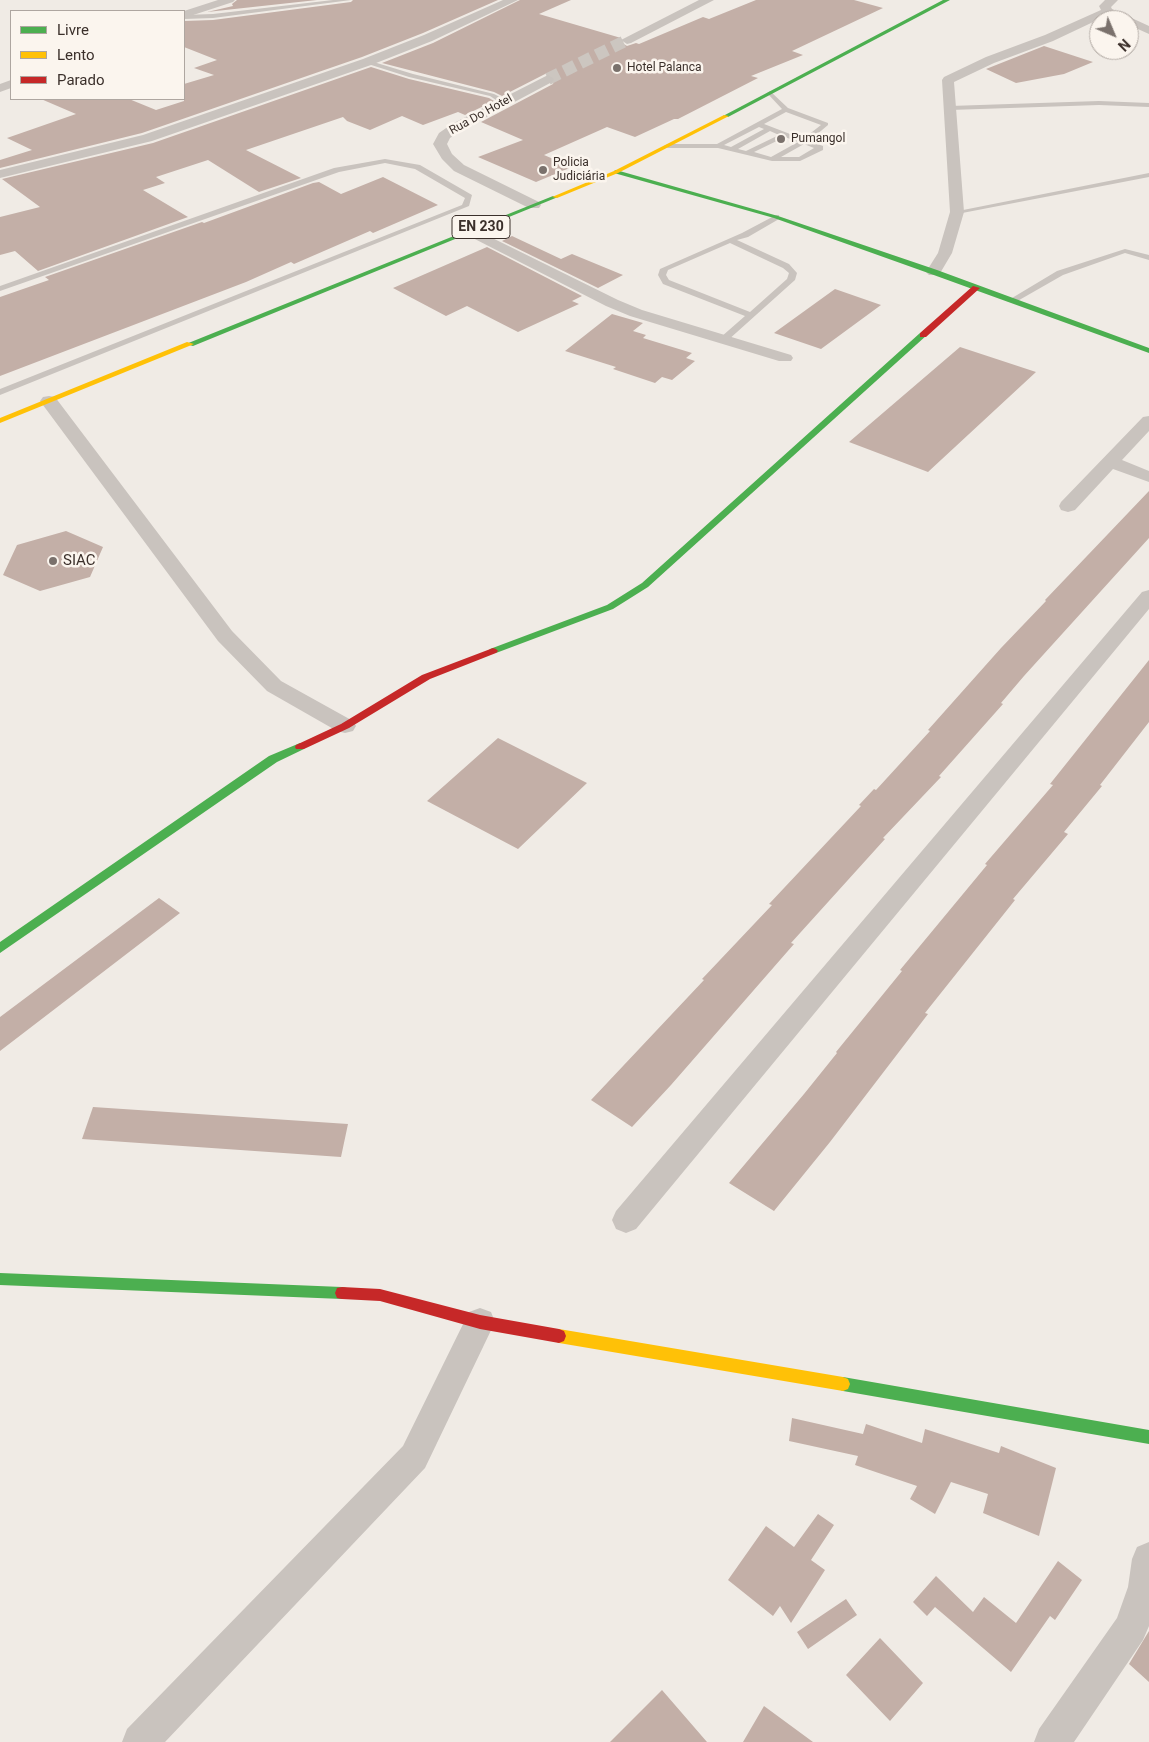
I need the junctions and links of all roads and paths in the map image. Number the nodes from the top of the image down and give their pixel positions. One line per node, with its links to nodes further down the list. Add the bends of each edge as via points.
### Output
1 (229, 0): 7 (street)
2 (348, 0): 8 (lane, via 213,16)
3 (512, 0): 11 (street)
4 (708, 0): 10 (street)
5 (946, 0): 13 (street, EN 230)
6 (1110, 6): 9 (street); 16 (street, via 955,75 948,80)
7 (185, 16)
8 (185, 16)
9 (1149, 30)
10 (628, 40)
11 (367, 62): 14 (lane, via 492,95 500,99); 28 (street, via 147,138)
12 (548, 79): 14 (street, Rua Do Hotel)
13 (770, 93): 17 (lane); 22 (street, EN 230)
14 (499, 104): 30 (street, Rua Do Hotel, via 450,131 440,144 459,168)
15 (1149, 105): 16 (lane, via 1100,103)
16 (950, 108): 31 (street)
17 (786, 109): 18 (lane); 21 (lane, via 826,124)
18 (758, 124): 19 (lane); 23 (lane)
19 (770, 128): 20 (lane); 24 (lane)
20 (786, 134): 21 (lane); 25 (lane)
21 (805, 140): 26 (lane); 26 (lane, via 820,148 800,159)
22 (668, 146): 23 (lane); 27 (street, EN 230)
23 (718, 146): 24 (lane)
24 (732, 149): 25 (lane)
25 (749, 152): 26 (lane)
26 (772, 159)
27 (616, 172): 30 (street, EN 230); 32 (street)
28 (0, 174)
29 (1149, 175): 31 (lane)
30 (534, 205): 33 (street, EN 230)
31 (956, 212): 36 (street, via 946,253)
32 (776, 217): 34 (lane); 36 (street)
33 (470, 231): 41 (street, via 612,303); 45 (street, EN 230)
34 (730, 240): 40 (lane, via 786,266 793,273 791,280); 40 (lane, via 664,269 662,275 666,282)
35 (1149, 258): 39 (lane, via 1125,252 1083,264)
36 (934, 272): 37 (street)
37 (976, 288): 39 (street); 52 (street, via 645,585 610,607 426,677)
38 (0, 289): 44 (lane, via 337,170 385,161 417,167 469,197 465,206)
39 (1011, 301): 42 (street)
40 (750, 315): 41 (lane)
41 (724, 339): 43 (street)
42 (1149, 351)
43 (785, 358)
44 (0, 392)
45 (49, 401): 46 (street, EN 230); 52 (street, via 226,636 274,686)
46 (0, 421)
47 (1149, 421): 48 (street)
48 (1110, 462): 49 (street); 50 (street)
49 (1149, 477)
50 (1068, 506)
51 (1149, 596): 54 (street)
52 (345, 726): 53 (street, via 274,759 247,776)
53 (0, 948)
54 (626, 1220)
55 (0, 1280): 56 (street, via 380,1295)
56 (480, 1322): 57 (street); 59 (street, via 414,1457)
57 (1149, 1437)
58 (1149, 1560): 60 (street, via 1145,1587 1131,1628)
59 (140, 1742)
60 (1052, 1742)

